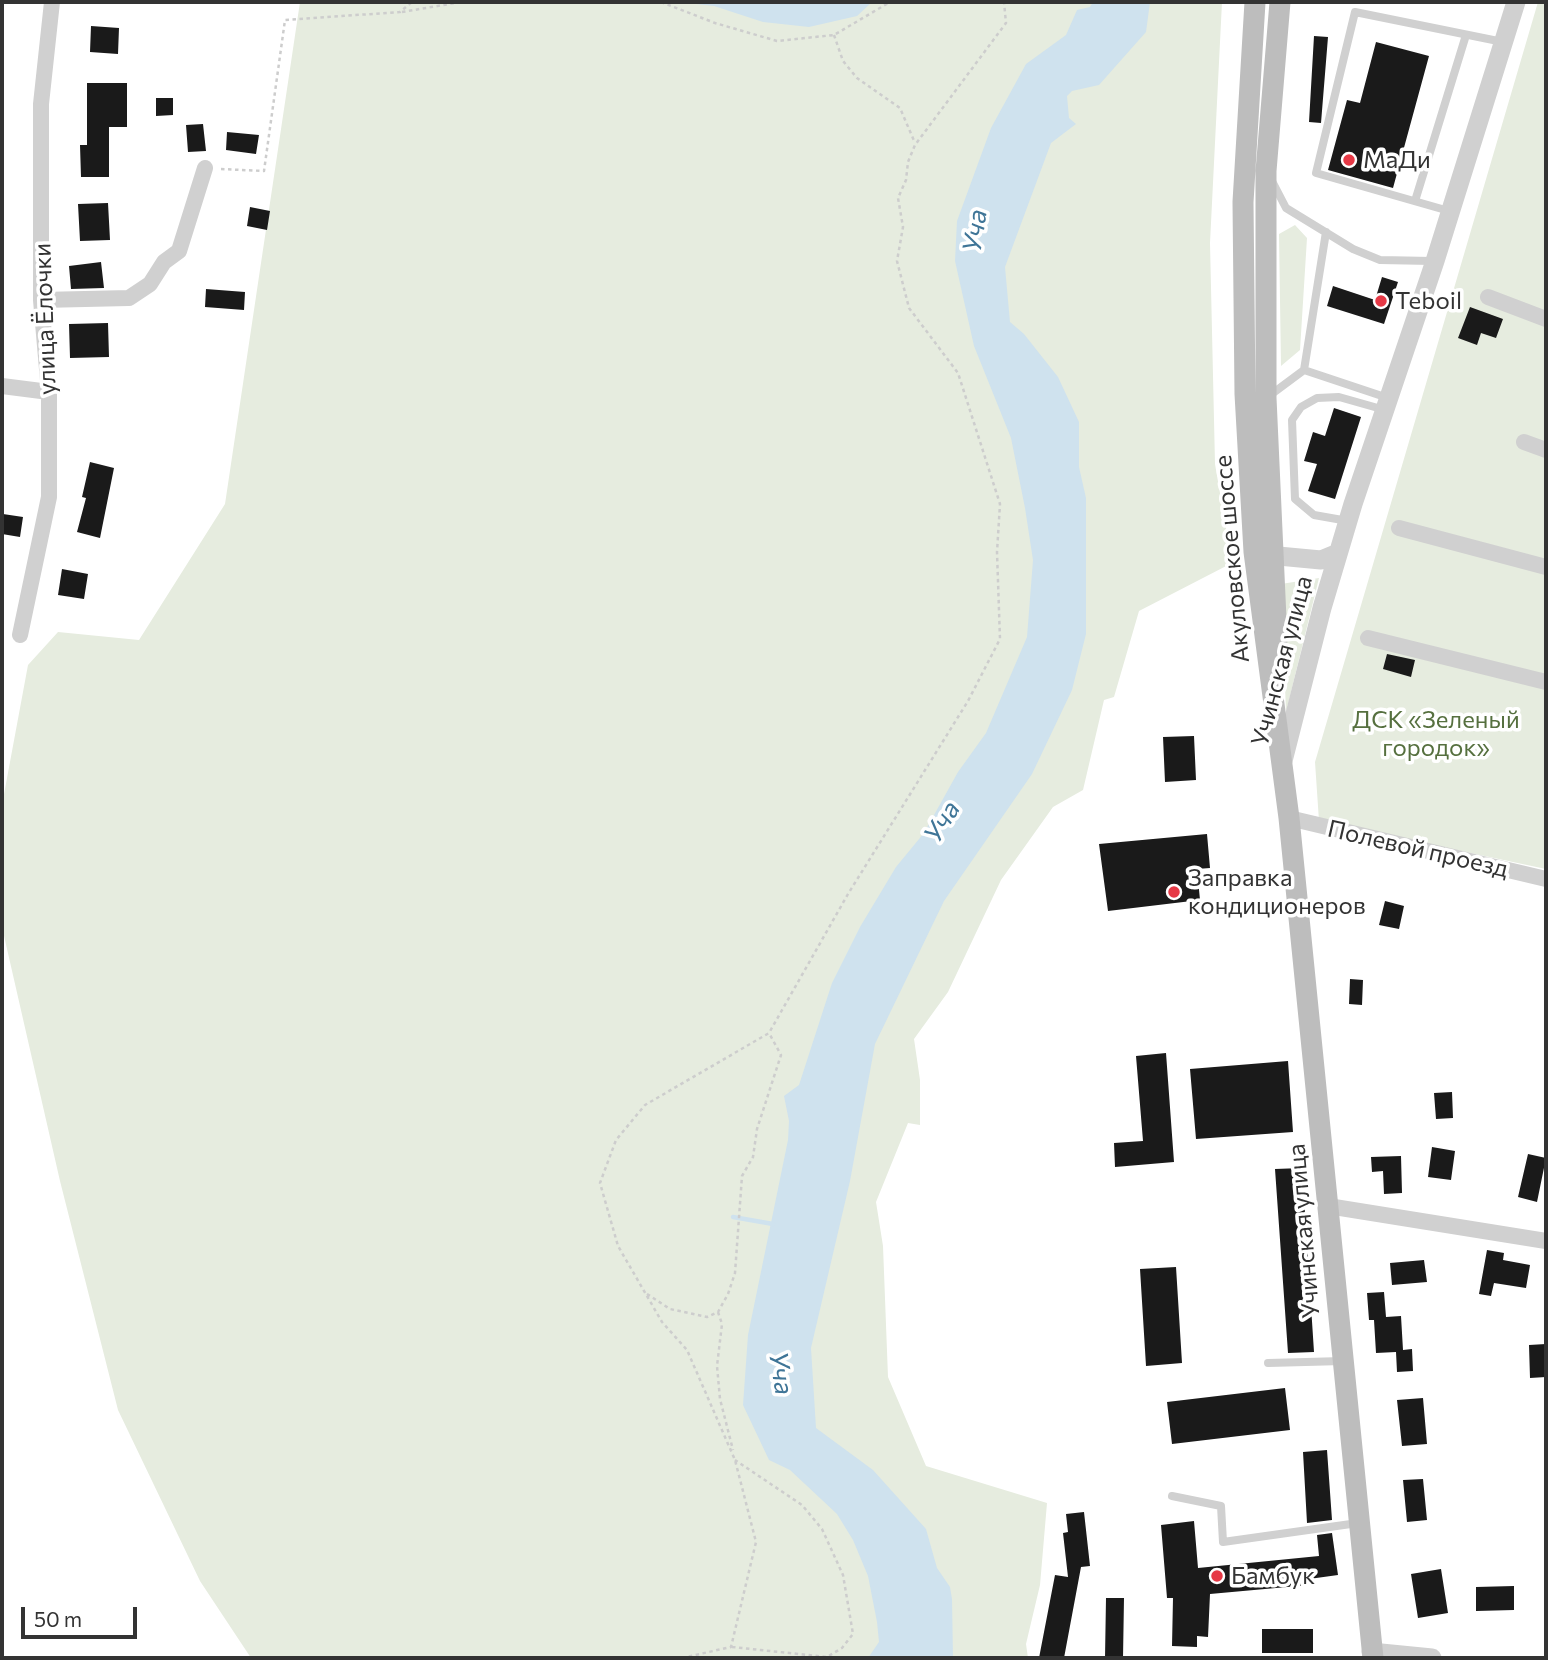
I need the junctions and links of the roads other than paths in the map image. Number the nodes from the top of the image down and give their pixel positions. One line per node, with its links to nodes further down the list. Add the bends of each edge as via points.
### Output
1 (52, 2): 14 (street, улица Ёлочки, via 41,104)
2 (1255, 2): 26 (main road, Акуловское шоссе, via 1243,202 1245,394)
3 (1280, 2): 8 (main road, Акуловское шоссе)
4 (1516, 2): 6 (street, Учинская улица)
5 (1466, 35): 6 (lane); 9 (lane); 9 (lane, via 1355,12 1315,173)
6 (1503, 42): 10 (street, Учинская улица)
7 (205, 168): 14 (street, via 179,251 164,262 150,284 130,298)
8 (1266, 171): 11 (lane, via 1286,208); 19 (main road, Акуловское шоссе)
9 (1415, 201): 10 (lane)
10 (1451, 211): 12 (street, Учинская улица)
11 (1325, 232): 12 (lane, via 1380,260); 16 (lane)
12 (1435, 261): 20 (street, Учинская улица)
13 (1488, 297): 15 (street)
14 (41, 300): 18 (street, улица Ёлочки)
15 (1546, 319)
16 (1304, 370): 19 (lane); 20 (lane)
17 (2, 386): 18 (street)
18 (49, 391): 28 (street, улица Ёлочки, via 49,497)
19 (1266, 398): 26 (main road, Акуловское шоссе)
20 (1387, 404): 23 (street, Учинская улица); 23 (lane, via 1317,398 1301,407 1292,420 1295,499 1314,515)
21 (1524, 442): 22 (street)
22 (1546, 450)
23 (1348, 521): 25 (street, Учинская улица)
24 (1399, 528): 27 (street)
25 (1338, 553): 26 (street, via 1321,560); 31 (street, Учинская улица)
26 (1264, 554): 31 (main road, Акуловское шоссе)
27 (1546, 567)
28 (20, 635)
29 (1368, 638): 30 (street)
30 (1546, 682)
31 (1282, 766): 32 (main road, Учинская улица)
32 (1289, 818): 33 (street, Полевой проезд); 34 (main road, Учинская улица)
33 (1546, 879)
34 (1328, 1206): 35 (street); 36 (main road, Учинская улица)
35 (1546, 1241)
36 (1343, 1361): 37 (lane); 39 (main road, Учинская улица)
37 (1268, 1363)
38 (1172, 1496): 39 (lane, via 1221,1506 1223,1542)
39 (1357, 1523): 40 (main road, Учинская улица)
40 (1372, 1655): 41 (street)
41 (1432, 1658)

